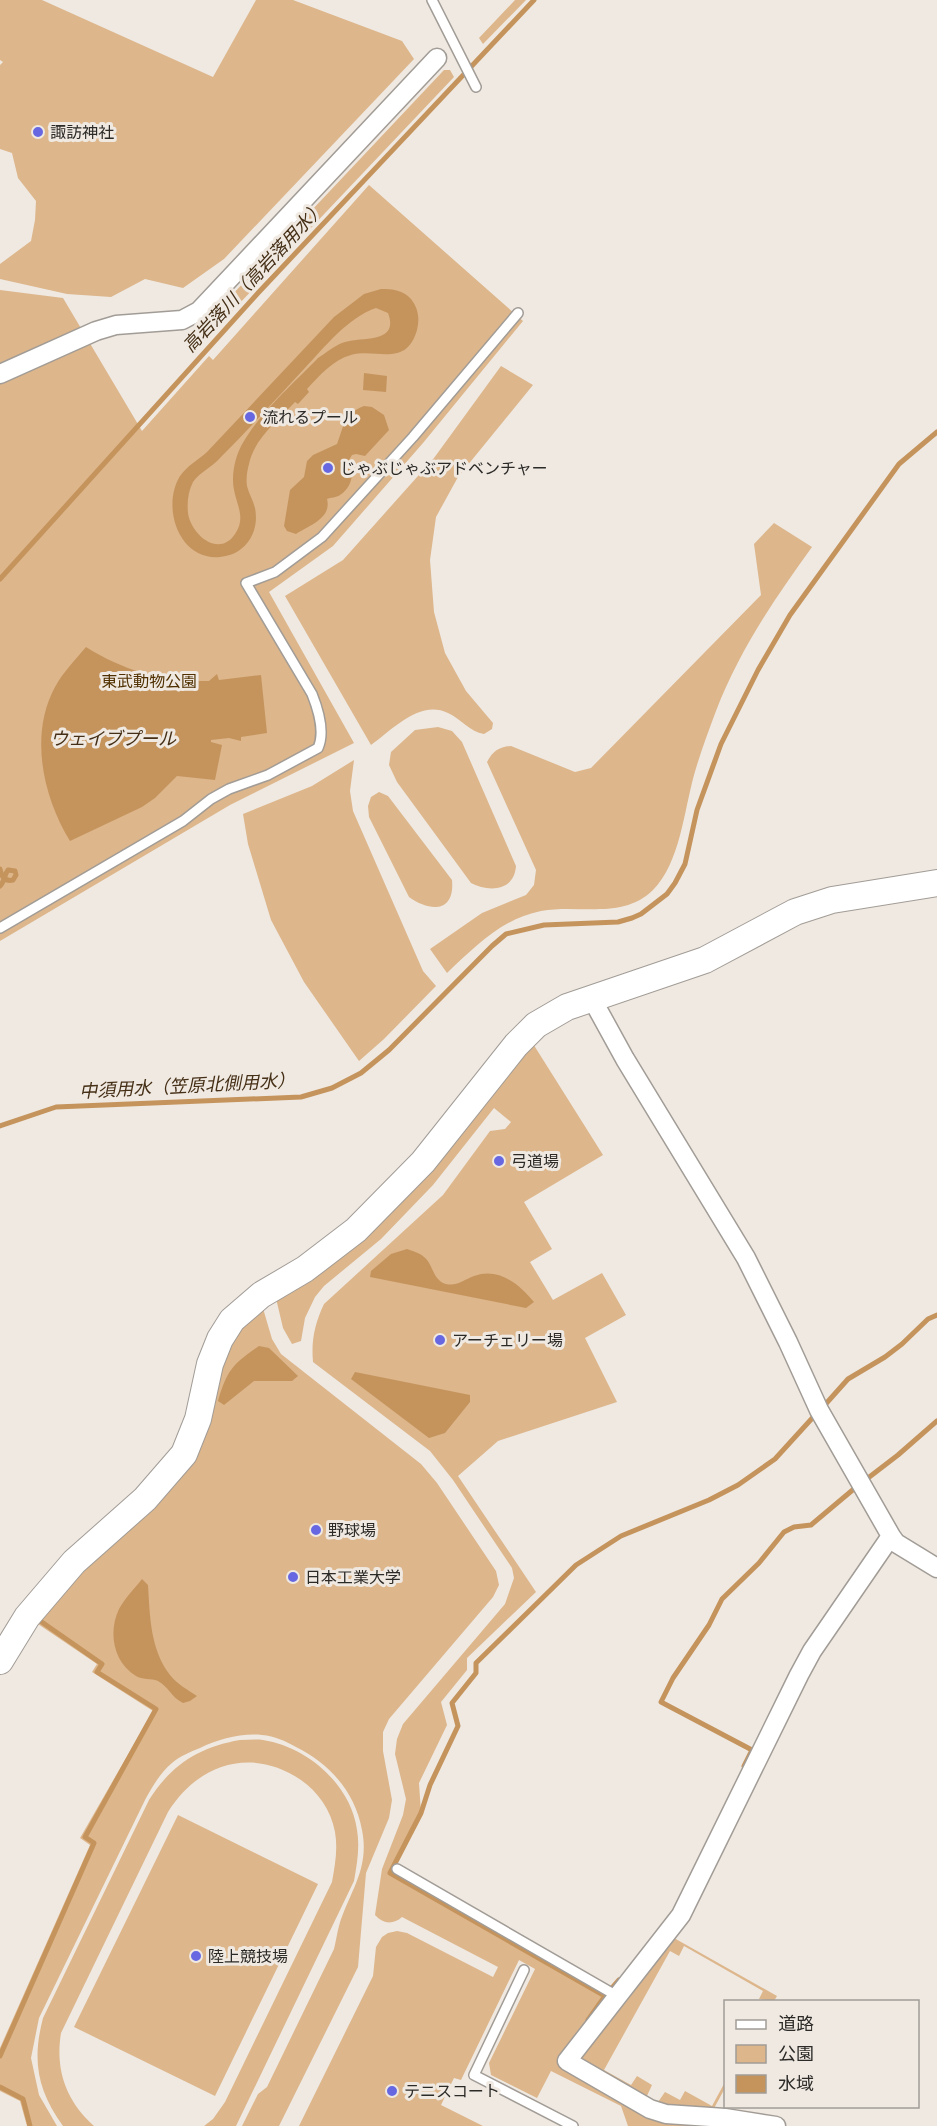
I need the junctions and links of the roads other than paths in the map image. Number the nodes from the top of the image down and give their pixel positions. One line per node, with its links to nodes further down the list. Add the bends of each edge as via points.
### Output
1 (432, 0): 3 (lane)
2 (437, 58): 5 (street, via 200,311 182,320 116,325 96,331)
3 (476, 87)
4 (518, 313): 7 (lane, via 414,437 322,537 275,572 246,583 312,694 321,741 318,748 211,799 183,821)
5 (0, 374)
6 (937, 883): 8 (street, via 832,900 795,912 705,960)
7 (0, 928)
8 (592, 999): 9 (street, via 746,1258 819,1410); 11 (street, via 567,1007 536,1025 423,1162 356,1230 305,1269 261,1294 232,1320 210,1364 198,1419 184,1454 145,1498 74,1562 27,1617)
9 (891, 1536): 10 (street); 14 (street, via 799,1675 681,1915)
10 (937, 1568)
11 (0, 1661)
12 (397, 1869): 14 (lane)
13 (524, 1970): 15 (lane, via 474,2075)
14 (617, 1996): 16 (street, via 567,2061 650,2109 666,2114)
15 (573, 2126)
16 (776, 2126)

